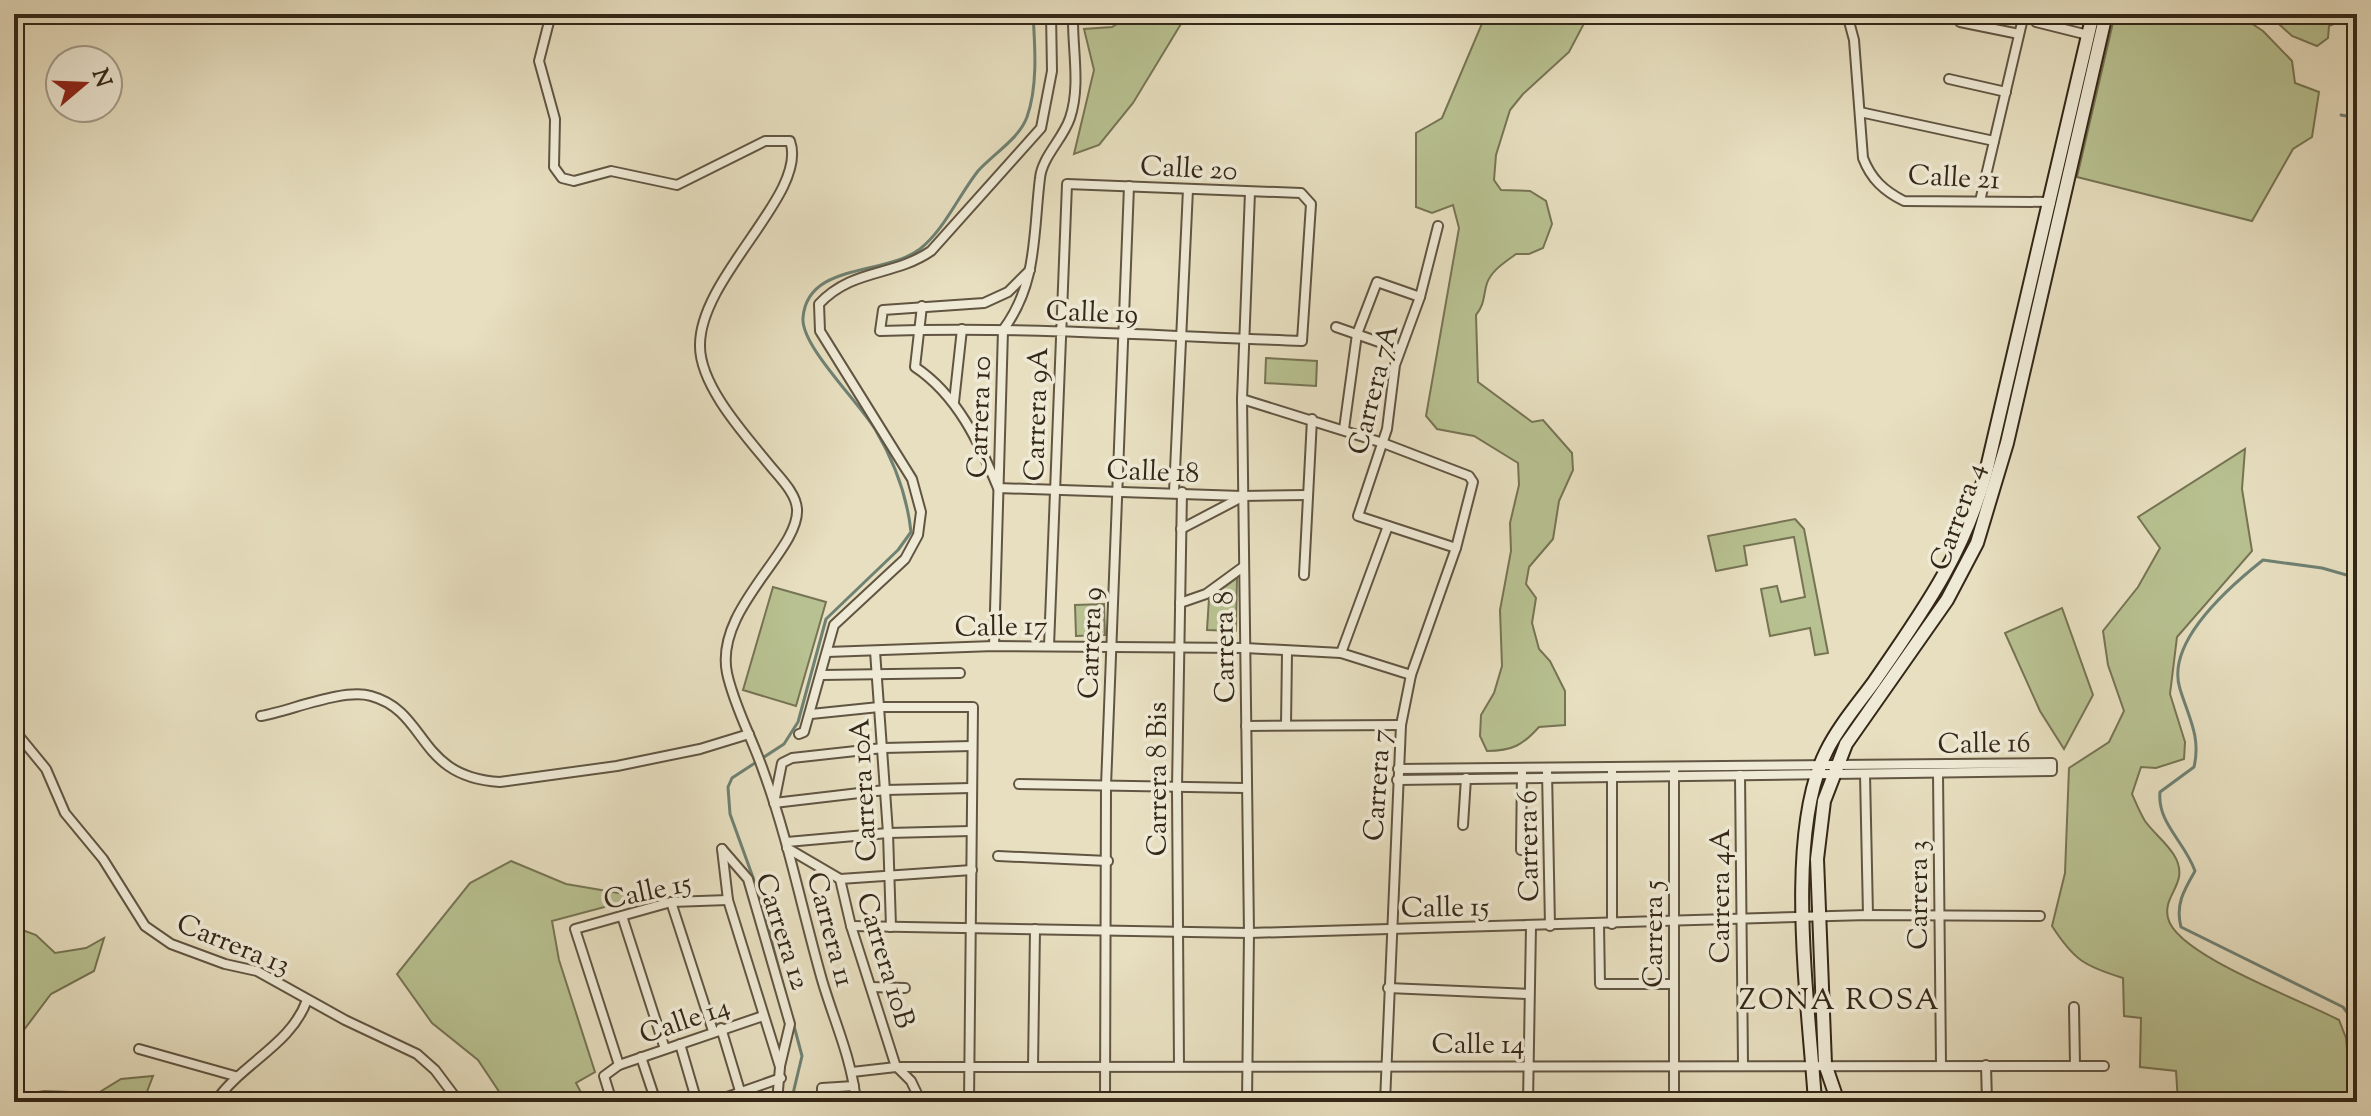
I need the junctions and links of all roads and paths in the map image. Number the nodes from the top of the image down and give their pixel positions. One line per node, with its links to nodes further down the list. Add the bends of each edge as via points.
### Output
1 (551, 14): 76 (street, Carrera 11, via 539,61 555,119 554,167 562,178 574,181 611,171 677,185 765,141 790,141 794,152 793,170 780,197 715,296 700,344 702,369 789,489 797,508 795,524 742,605 731,635 727,674)
2 (1051, 14): 61 (street, via 1052,71 1041,128 931,251 917,261 835,287 819,304 820,331 912,479 921,512 918,535 905,559 843,614 834,625)
3 (1073, 14): 24 (street, Carrera 10, via 1071,115 1042,168)
4 (1847, 14): 14 (street, Calle 21)
5 (2024, 14): 10 (street)
6 (2093, 14): 11 (main road, Carrera 4)
7 (2106, 14): 22 (main road, Carrera 4)
8 (1961, 18): 10 (street)
9 (2036, 22): 11 (street)
10 (2019, 34): 13 (street)
11 (2088, 35): 21 (main road, Carrera 4)
12 (1949, 79): 13 (street)
13 (2006, 92): 15 (street)
14 (1860, 112): 15 (street); 20 (street, Calle 21, via 1863,158 1885,190 1904,201)
15 (1994, 141): 20 (street)
16 (1067, 184): 17 (street, Calle 20); 31 (street, Carrera 9A)
17 (1129, 186): 18 (street, Calle 20); 32 (street, Carrera 9)
18 (1188, 189): 19 (street, Calle 20); 34 (street, Carrera 8 Bis)
19 (1250, 192): 35 (street, Carrera 8); 36 (street, Calle 20, via 1301,193 1311,204)
20 (1980, 201): 21 (street, Calle 21)
21 (2049, 202): 22 (street, Calle 21); 69 (main road, Carrera 4, via 1969,529)
22 (2063, 202): 69 (main road, Carrera 4, via 1999,473 1977,543 1947,600)
23 (1438, 226): 25 (street, Carrera 7A)
24 (1030, 270): 26 (street, via 1008,292 984,303); 30 (street, Carrera 10, via 1022,304)
25 (1420, 297): 33 (street, via 1377,282); 37 (street, Carrera 7A)
26 (922, 306): 28 (street); 28 (street, Calle 19, via 883,310 880,331)
27 (1336, 327): 33 (street)
28 (919, 329): 29 (street, Calle 19); 39 (street, via 915,367)
29 (962, 329): 30 (street, Calle 19); 39 (street)
30 (1003, 330): 31 (street, Calle 19); 43 (street, Carrera 10)
31 (1060, 332): 32 (street, Calle 19); 44 (street, Carrera 9A)
32 (1121, 334): 34 (street, Calle 19); 45 (street, Carrera 9)
33 (1357, 334): 37 (street); 41 (street)
34 (1181, 337): 35 (street, Calle 19); 46 (street, Carrera 8 Bis)
35 (1244, 339): 36 (street, Calle 19); 38 (street, Carrera 8)
36 (1302, 341)
37 (1399, 349): 42 (street, Carrera 7A)
38 (1242, 399): 40 (street); 48 (street, Carrera 8)
39 (954, 402): 43 (street)
40 (1312, 419): 41 (street); 47 (street)
41 (1344, 429): 42 (street)
42 (1383, 443): 49 (street, Carrera 7A, via 1358,516); 51 (street, Carrera 7, via 1469,476 1473,482)
43 (998, 488): 44 (street, Calle 18); 55 (street, Carrera 10)
44 (1055, 489): 45 (street, Calle 18); 56 (street, Carrera 9A)
45 (1115, 491): 46 (street, Calle 18); 57 (street, Carrera 9)
46 (1178, 492): 48 (street, Calle 18); 50 (street, Carrera 8 Bis)
47 (1307, 495): 48 (street, Calle 18); 53 (street)
48 (1242, 496): 50 (street); 52 (street, Carrera 8)
49 (1388, 526): 51 (street); 63 (street)
50 (1181, 529): 54 (street, Carrera 8 Bis)
51 (1456, 548): 67 (street, Carrera 7)
52 (1243, 567): 54 (street, via 1206,594); 59 (street, Carrera 8)
53 (1304, 575)
54 (1180, 603): 58 (street, Carrera 8 Bis)
55 (994, 646): 56 (street, Calle 17); 60 (street, Calle 17)
56 (1049, 646): 57 (street, Calle 17)
57 (1110, 646): 58 (street, Calle 17); 93 (street, Carrera 9)
58 (1178, 646): 59 (street, Calle 17); 95 (street, Carrera 8 Bis)
59 (1245, 648): 62 (street, Calle 17); 74 (street, Carrera 8)
60 (875, 651): 61 (street, Calle 17); 64 (street, Carrera 10A)
61 (827, 652): 66 (street)
62 (1287, 652): 63 (street, Calle 17); 72 (street)
63 (1341, 653): 67 (street, Calle 17)
64 (876, 672): 65 (street); 66 (street); 68 (street, Carrera 10A)
65 (960, 673)
66 (822, 675): 70 (street)
67 (1411, 675): 73 (street, Carrera 7)
68 (879, 707): 70 (street); 78 (street, via 973,707); 79 (street, Carrera 10A)
69 (1862, 709): 83 (main road, Carrera 4); 84 (main road, Carrera 4)
70 (811, 714): 77 (street)
71 (261, 716): 76 (street, via 338,696 369,695 392,706 451,769 500,782 617,766)
72 (1286, 725): 73 (street); 74 (street)
73 (1401, 725): 80 (street, Carrera 7)
74 (1246, 726): 96 (street, Carrera 8)
75 (14, 730): 138 (street, Carrera 13, via 46,769 65,813 103,859 145,926 171,944 257,971)
76 (749, 734): 98 (street, Carrera 11)
77 (799, 734)
78 (972, 746): 79 (street); 94 (street)
79 (883, 748): 97 (street, Carrera 10A); 98 (street, via 782,763)
80 (1398, 769): 86 (street, Calle 16); 91 (street, Carrera 7)
81 (1612, 770): 82 (street, Calle 16); 85 (street, Calle 16); 122 (street)
82 (1674, 770): 83 (street, Calle 16); 89 (street, Calle 16); 120 (street, Carrera 5)
83 (1818, 770): 84 (street, Calle 16); 89 (street, Calle 16); 117 (main road, Carrera 4, via 1804,827)
84 (1834, 770): 87 (street, Calle 16, via 2052,763 2052,771); 88 (street, Calle 16); 118 (main road, Carrera 4, via 1818,841)
85 (1547, 771): 86 (street, Calle 16); 125 (street, Carrera 6)
86 (1522, 772): 90 (street, Calle 16); 103 (street, Carrera 6)
87 (1938, 773): 88 (street, Calle 16); 114 (street, Carrera 3)
88 (1865, 774): 113 (street)
89 (1740, 775): 119 (street, Carrera 4A)
90 (1466, 778): 91 (street, Calle 16); 99 (street)
91 (1397, 780): 129 (street, Carrera 7)
92 (1019, 784): 93 (street)
93 (1106, 786): 95 (street); 105 (street, Carrera 9)
94 (971, 788): 97 (street); 100 (street)
95 (1177, 788): 96 (street); 131 (street, Carrera 8 Bis)
96 (1245, 788): 132 (street, Carrera 8)
97 (885, 790): 98 (street); 101 (street, Carrera 10A)
98 (774, 803): 102 (street, Carrera 11)
99 (1463, 825)
100 (971, 831): 101 (street); 106 (street)
101 (888, 833): 102 (street); 108 (street, Carrera 10A)
102 (787, 845): 110 (street, Carrera 10B); 165 (street, Carrera 11)
103 (1521, 850)
104 (998, 856): 105 (street)
105 (1108, 861): 130 (street, Carrera 9)
106 (972, 870): 108 (street); 127 (street)
107 (744, 872): 109 (street); 109 (street, Carrera 12, via 722,849); 143 (street, Carrera 12)
108 (889, 875): 110 (street); 126 (street, Carrera 10A)
109 (725, 878): 111 (street, Carrera 12)
110 (840, 879): 123 (street, Carrera 10B)
111 (728, 900): 112 (street, Calle 15); 140 (street, Carrera 12)
112 (671, 902): 115 (street, Calle 15); 141 (street)
113 (1868, 915): 114 (street, Calle 15); 118 (street, Calle 15)
114 (1939, 915): 116 (street, Calle 15); 154 (street, Carrera 3)
115 (622, 916): 146 (street); 150 (street, Calle 15, via 575,929)
116 (2040, 916)
117 (1804, 919): 118 (street, Calle 15); 119 (street, Calle 15); 149 (main road, Carrera 4)
118 (1820, 919): 149 (main road, Carrera 4)
119 (1740, 921): 120 (street, Calle 15); 148 (street, Carrera 4A)
120 (1674, 922): 122 (street, Calle 15); 133 (street, Carrera 5)
121 (1599, 924): 122 (street, Calle 15); 125 (street, Calle 15); 133 (street, via 1600,984)
122 (1612, 924)
123 (851, 926): 126 (street, Calle 15); 134 (street, Carrera 10B)
124 (1531, 926): 125 (street, Calle 15); 129 (street, Calle 15); 137 (street, Carrera 6)
125 (1550, 926)
126 (891, 927): 127 (street, Calle 15)
127 (972, 928): 128 (street, Calle 15); 162 (street)
128 (1035, 929): 130 (street, Calle 15); 163 (street)
129 (1390, 929): 132 (street, Calle 15); 136 (street, Carrera 7)
130 (1106, 931): 131 (street, Calle 15); 157 (street, Carrera 9)
131 (1178, 932): 132 (street, Calle 15); 158 (street, Carrera 8 Bis)
132 (1249, 933): 164 (street, Carrera 8)
133 (1674, 984): 153 (street, Carrera 5)
134 (871, 987): 135 (street); 161 (street, Carrera 10B)
135 (905, 988)
136 (1388, 988): 137 (street); 151 (street, Carrera 7)
137 (1529, 994): 152 (street, Carrera 6)
138 (307, 1000): 166 (street, via 301,1019 287,1035); 171 (street, Carrera 13, via 417,1054)
139 (2074, 1007): 156 (street)
140 (763, 1016): 141 (street, Calle 14); 142 (street, Carrera 12)
141 (717, 1030): 144 (street, Calle 14); 169 (street)
142 (768, 1031): 143 (street); 160 (street, Carrera 12)
143 (789, 1031): 160 (street, Carrera 12)
144 (680, 1044): 146 (street, Calle 14); 174 (street)
145 (139, 1049): 166 (street)
146 (665, 1049): 147 (street, Calle 14)
147 (641, 1057): 150 (street, Calle 14); 173 (street)
148 (1743, 1064): 149 (street, Calle 14); 153 (street, Calle 14)
149 (1819, 1064): 154 (street, Calle 14); 186 (main road, Carrera 4); 187 (main road, Carrera 4)
150 (619, 1065): 172 (street, via 604,1076)
151 (1386, 1065): 152 (street, Calle 14); 164 (street, Calle 14); 183 (street, Carrera 7)
152 (1528, 1065): 153 (street, Calle 14); 184 (street, Carrera 6)
153 (1674, 1065): 185 (street, Carrera 5)
154 (1941, 1065): 155 (street, Calle 14)
155 (1986, 1065): 156 (street, Calle 14); 188 (street)
156 (2075, 1065): 159 (street, Calle 14)
157 (1105, 1066): 158 (street, Calle 14); 163 (street, Calle 14); 181 (street, Carrera 9)
158 (1179, 1066): 164 (street, Calle 14)
159 (2104, 1066)
160 (780, 1067): 167 (street, Carrera 12)
161 (896, 1067): 162 (street, Calle 14); 165 (street, Calle 14); 179 (street, via 911,1081)
162 (970, 1067): 163 (street, Calle 14); 180 (street)
163 (1033, 1067)
164 (1247, 1067): 182 (street, Carrera 8)
165 (852, 1072): 168 (street, Carrera 11)
166 (235, 1076): 170 (street)
167 (781, 1078): 169 (street); 176 (street, Carrera 12)
168 (854, 1086): 177 (street, via 822,1088); 178 (street, Carrera 11)
169 (740, 1091): 175 (street)
170 (215, 1102)
171 (459, 1102)
172 (612, 1102)
173 (656, 1102)
174 (697, 1102)
175 (713, 1102)
176 (777, 1102)
177 (822, 1102)
178 (856, 1102)
179 (921, 1102)
180 (969, 1102)
181 (1105, 1102)
182 (1247, 1102)
183 (1385, 1102)
184 (1528, 1102)
185 (1674, 1102)
186 (1815, 1102)
187 (1838, 1102)
188 (1987, 1102)

